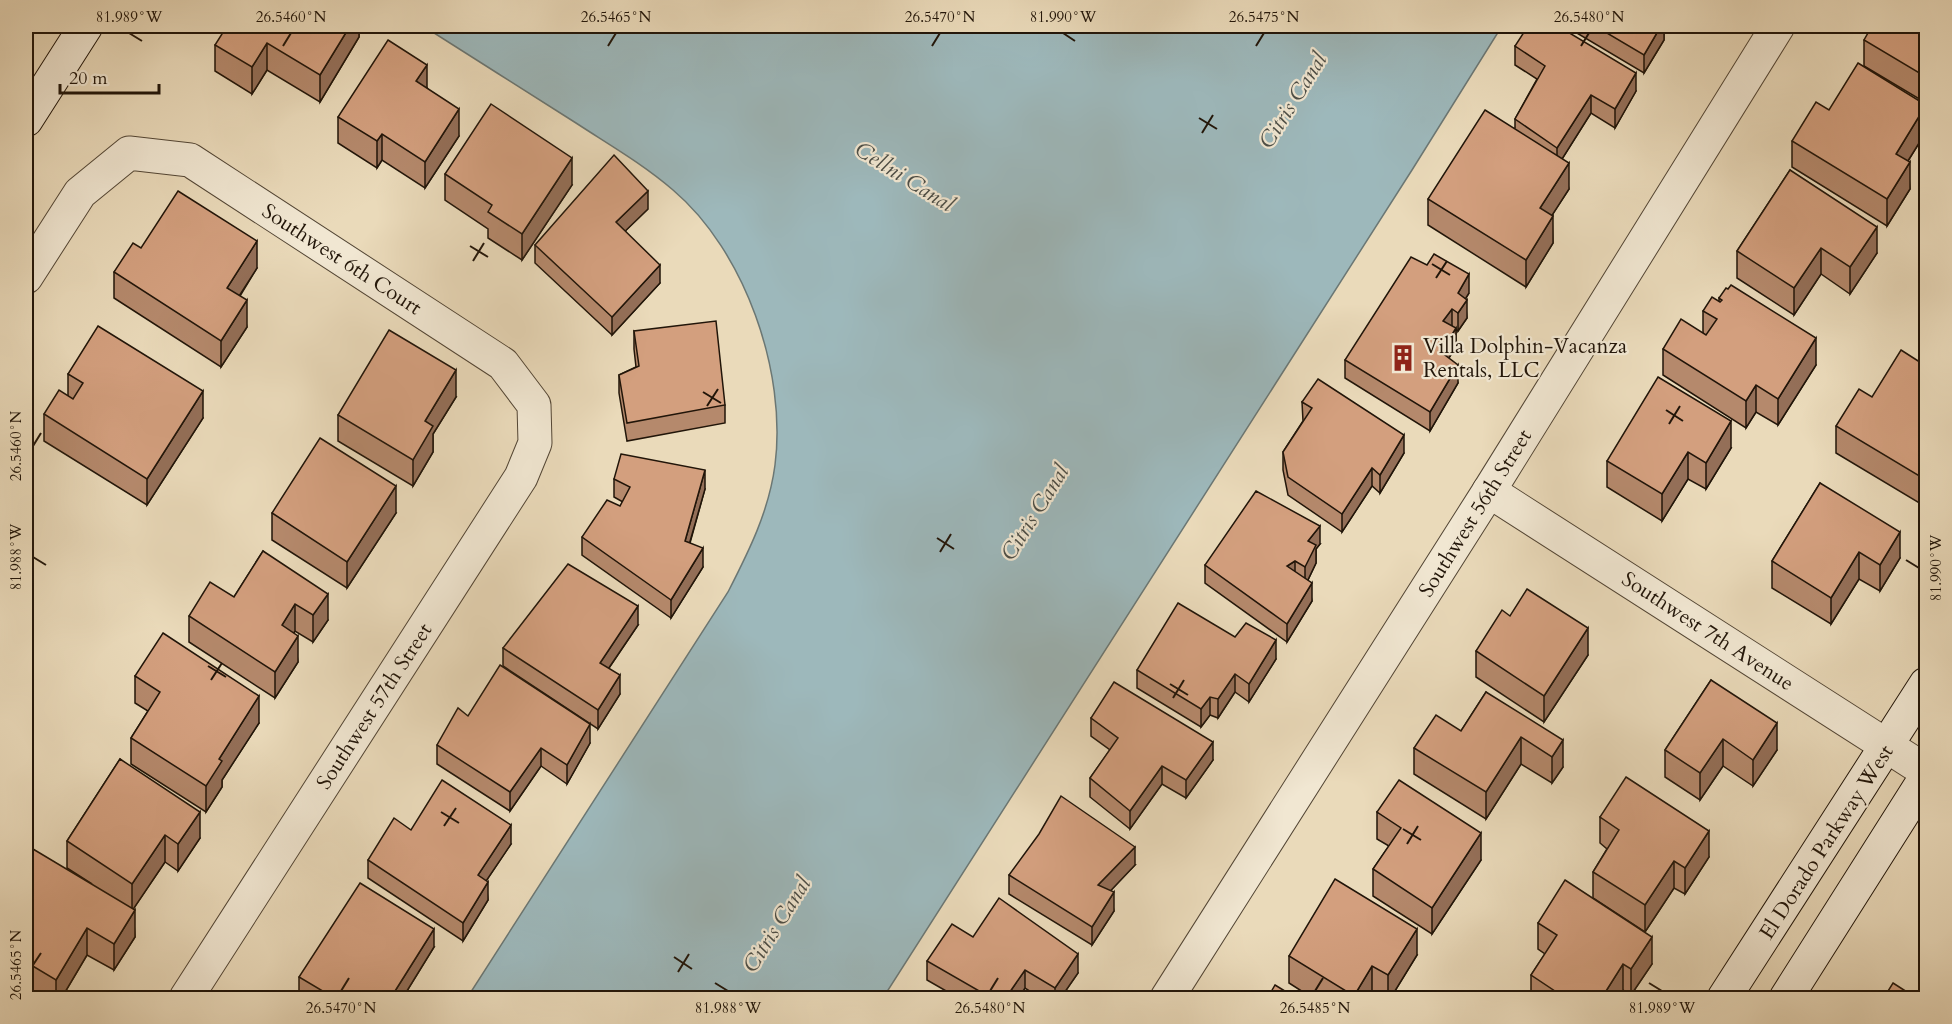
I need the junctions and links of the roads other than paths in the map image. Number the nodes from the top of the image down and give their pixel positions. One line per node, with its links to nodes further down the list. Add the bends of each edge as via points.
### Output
1 (86, 26): 3 (street)
2 (1778, 26): 6 (street, Southwest 56th Street)
3 (26, 120)
4 (26, 278): 5 (street, Southwest 6th Court, via 80,193 129,153 190,160 503,364)
5 (534, 405): 11 (street, Southwest 57th Street, via 535,443 521,477)
6 (1489, 492): 8 (street, Southwest 7th Avenue); 12 (street, Southwest 56th Street)
7 (1926, 684): 8 (street, El Dorado Parkway West)
8 (1887, 747): 9 (street, Southwest 7th Avenue); 13 (street, El Dorado Parkway West)
9 (1926, 771)
10 (1926, 777): 14 (street)
11 (186, 999)
12 (1167, 999)
13 (1724, 999)
14 (1786, 999)

